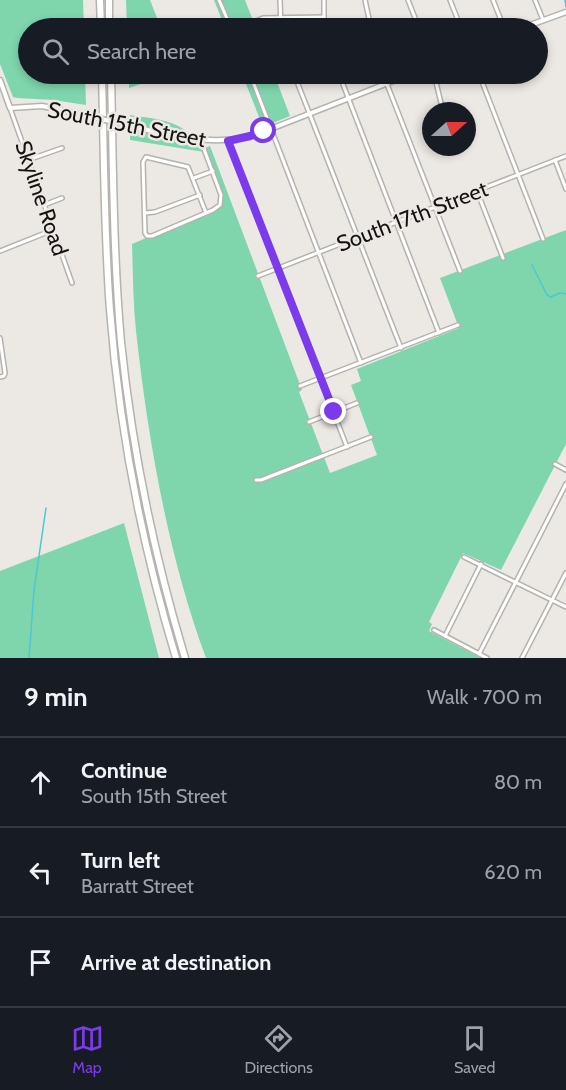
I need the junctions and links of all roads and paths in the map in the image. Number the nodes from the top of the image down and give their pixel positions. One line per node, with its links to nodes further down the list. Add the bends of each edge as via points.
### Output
1 (100, 0): 13 (highway)
2 (109, 0): 14 (highway)
3 (219, 0): 15 (street)
4 (280, 0): 17 (street)
5 (324, 0): 12 (street)
6 (365, 0): 18 (street)
7 (408, 0): 19 (street)
8 (450, 0): 20 (street)
9 (493, 0): 21 (street)
10 (535, 0): 22 (street)
11 (566, 12): 23 (main road)
12 (324, 17): 17 (street)
13 (101, 18)
14 (110, 18)
15 (227, 18)
16 (264, 18): 17 (street)
17 (280, 18)
18 (369, 18)
19 (415, 18)
20 (457, 18)
21 (500, 18)
22 (542, 18)
23 (548, 18)
24 (0, 80): 36 (main road, Skyline Road)
25 (102, 84): 93 (highway, via 107,262 121,411 143,533)
26 (111, 84): 94 (highway, via 116,269 125,374 138,465)
27 (254, 84): 38 (street)
28 (298, 84): 37 (street)
29 (343, 84): 34 (street)
30 (384, 84): 34 (main road, South 15th Street)
31 (387, 84): 53 (street)
32 (436, 84): 35 (street)
33 (482, 84): 46 (street)
34 (348, 98): 37 (main road, South 15th Street); 56 (street)
35 (441, 102)
36 (10, 108): 39 (main road, South 15th Street, bridge, via 42,106); 43 (street, Skyline Road)
37 (310, 113): 38 (main road, South 15th Street); 58 (street)
38 (271, 129): 40 (main road, South 15th Street); 61 (street)
39 (201, 141): 40 (main road, South 15th Street); 45 (street)
40 (228, 141): 63 (street)
41 (62, 147): 43 (street)
42 (566, 156): 44 (street, South 17th Street)
43 (28, 160): 52 (street, Skyline Road)
44 (555, 160): 46 (street, South 17th Street); 48 (street)
45 (213, 171): 47 (street); 55 (street, via 221,202)
46 (518, 174): 49 (street, South 17th Street); 59 (street)
47 (194, 178): 50 (street); 54 (street, via 186,166 145,158)
48 (566, 189)
49 (477, 190): 53 (street, South 17th Street); 62 (street)
50 (200, 195): 54 (street); 55 (street)
51 (62, 198): 52 (street)
52 (44, 205): 57 (street, Skyline Road)
53 (434, 207): 56 (street, South 17th Street); 64 (street)
54 (144, 213): 55 (street, via 144,229 147,236 152,236)
55 (206, 213)
56 (396, 222): 58 (street, South 17th Street); 68 (street)
57 (53, 230): 60 (street); 66 (street, Skyline Road)
58 (358, 237): 61 (street, South 17th Street); 70 (street)
59 (543, 239)
60 (0, 251)
61 (318, 252): 63 (street, South 17th Street); 71 (street)
62 (503, 258)
63 (277, 268): 65 (street, South 17th Street); 73 (street)
64 (460, 271)
65 (258, 276)
66 (72, 283)
67 (458, 325): 68 (street)
68 (439, 333): 70 (street)
69 (0, 338): 72 (street, via 5,375)
70 (400, 348): 71 (street)
71 (361, 363): 73 (street)
72 (0, 378)
73 (321, 379): 74 (street); 76 (street)
74 (300, 386)
75 (357, 403): 76 (street)
76 (334, 412): 77 (street); 79 (street)
77 (309, 422)
78 (371, 437): 79 (street)
79 (347, 447): 82 (street)
80 (555, 464): 81 (street)
81 (566, 470)
82 (256, 480)
83 (566, 484): 87 (street)
84 (464, 556): 85 (street)
85 (481, 564): 87 (street); 91 (street)
86 (566, 573): 88 (street)
87 (516, 581): 88 (street); 92 (street)
88 (552, 600): 89 (street); 96 (street)
89 (566, 607)
90 (434, 630): 91 (street)
91 (445, 636): 92 (street)
92 (479, 654): 95 (street)
93 (176, 658)
94 (185, 658)
95 (487, 658)
96 (522, 658)

